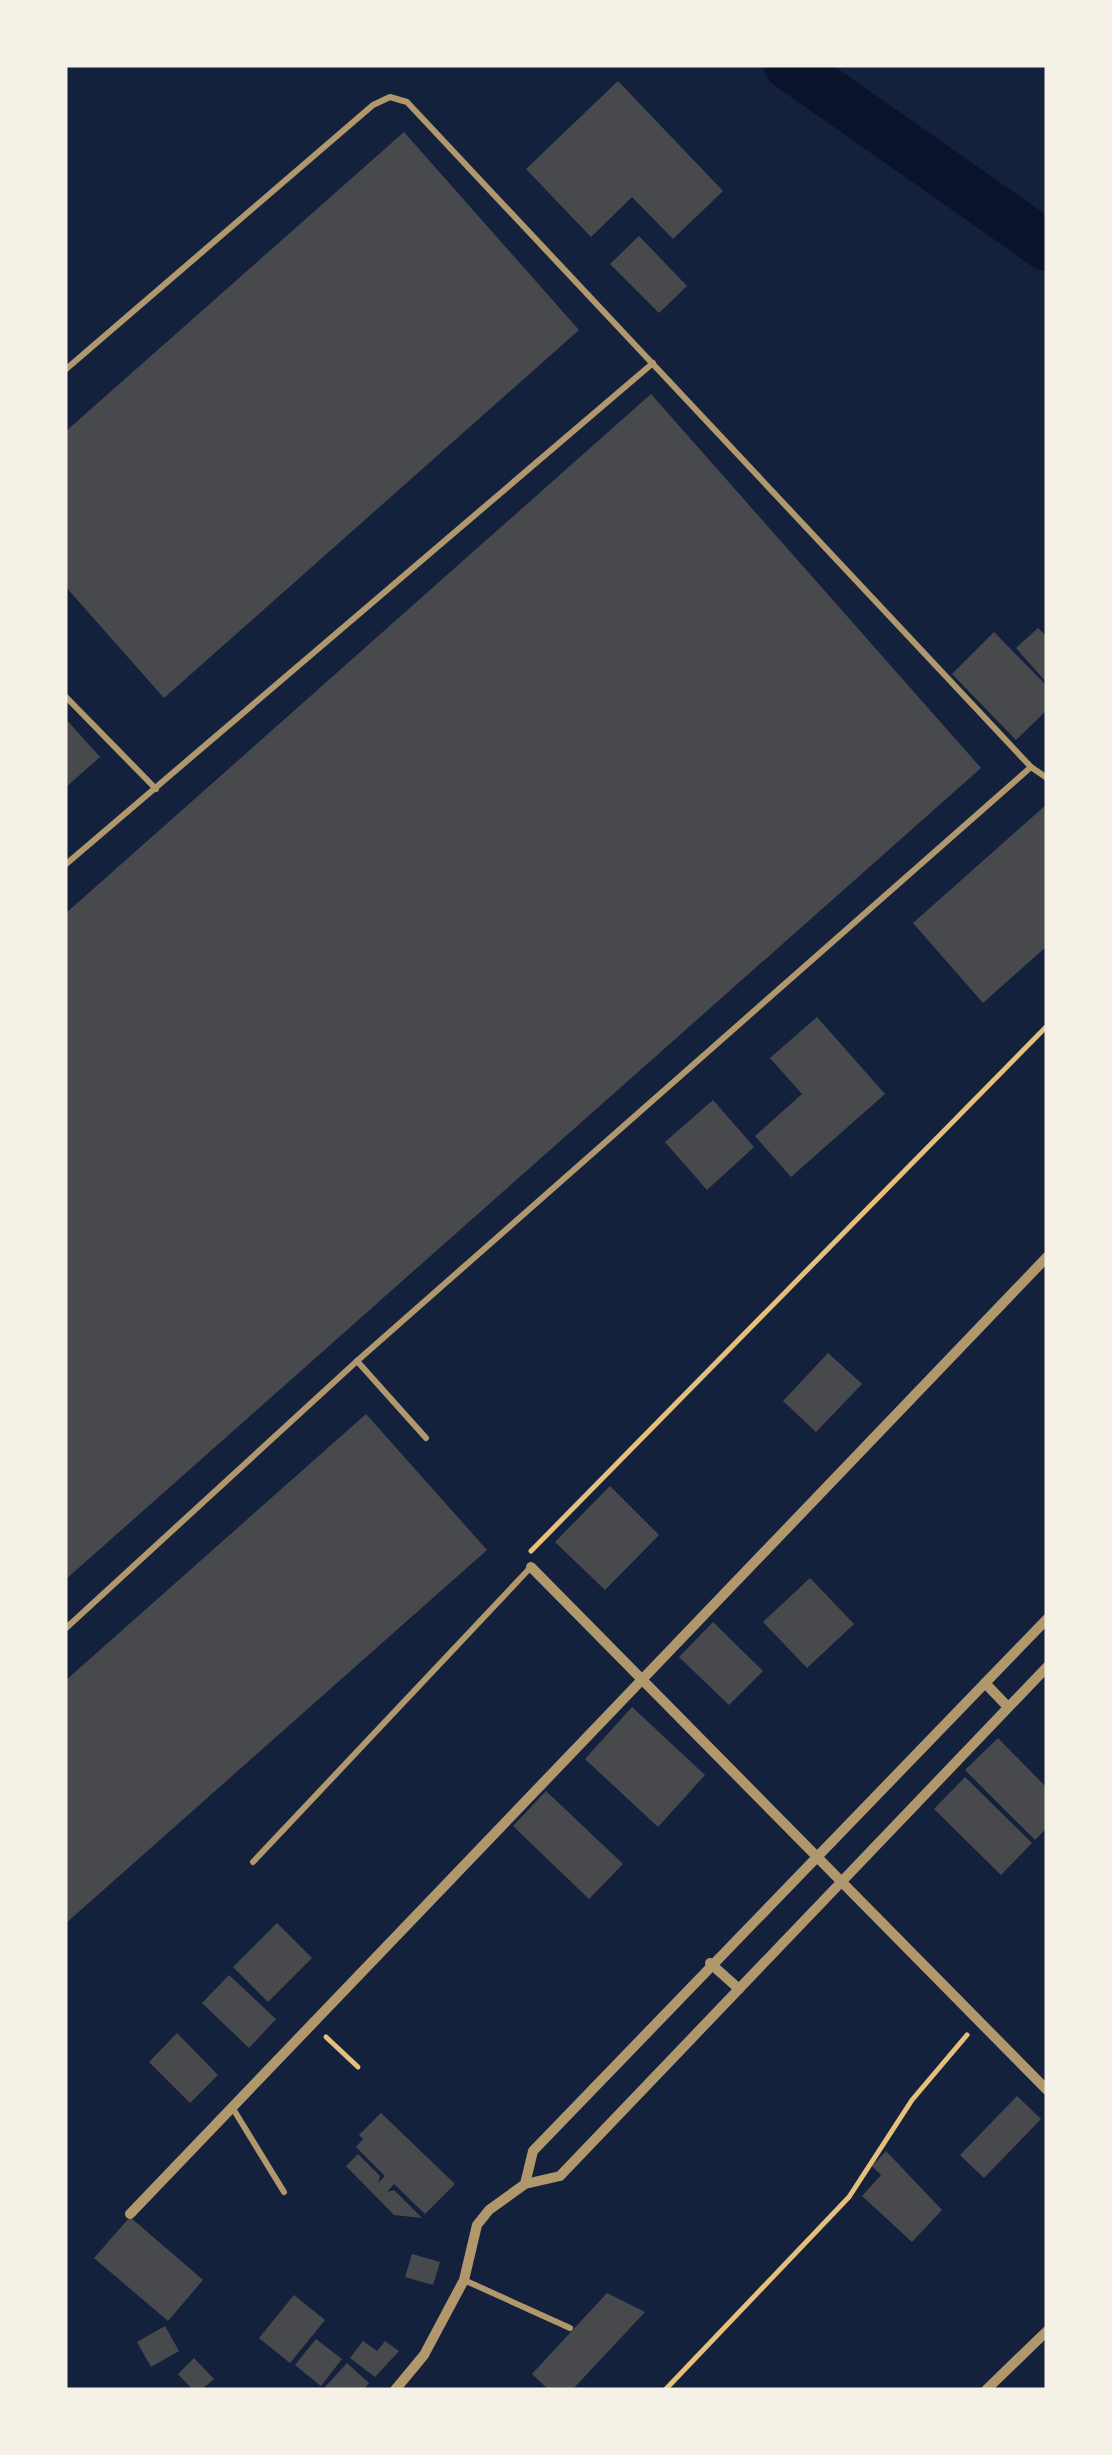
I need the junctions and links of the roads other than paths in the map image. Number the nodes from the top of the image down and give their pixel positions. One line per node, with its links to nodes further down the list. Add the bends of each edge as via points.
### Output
1 (653, 363): 2 (lane, via 407,102 390,96); 4 (lane); 6 (lane)
2 (65, 370)
3 (65, 696): 6 (lane)
4 (1031, 768): 5 (lane); 9 (lane)
5 (1047, 778)
6 (156, 789): 7 (lane)
7 (65, 865)
8 (1047, 1257): 15 (street)
9 (357, 1361): 10 (lane); 13 (lane)
10 (426, 1438)
11 (531, 1567): 15 (street); 19 (lane)
12 (1047, 1619): 16 (street)
13 (65, 1629)
14 (1047, 1667): 17 (street)
15 (642, 1679): 18 (street); 24 (street)
16 (986, 1682): 17 (street); 18 (street)
17 (1008, 1706): 20 (street)
18 (818, 1856): 20 (street); 21 (street)
19 (252, 1862)
20 (842, 1878): 22 (street); 23 (street)
21 (710, 1963): 22 (street); 25 (street, via 533,2152)
22 (738, 1989): 25 (street, via 560,2176)
23 (1047, 2090)
24 (232, 2108): 26 (lane); 27 (street)
25 (525, 2184): 28 (street, via 478,2225)
26 (284, 2192)
27 (130, 2214)
28 (464, 2280): 29 (lane); 31 (street, via 424,2355)
29 (570, 2328)
30 (1047, 2331): 32 (street)
31 (396, 2390)
32 (986, 2390)

